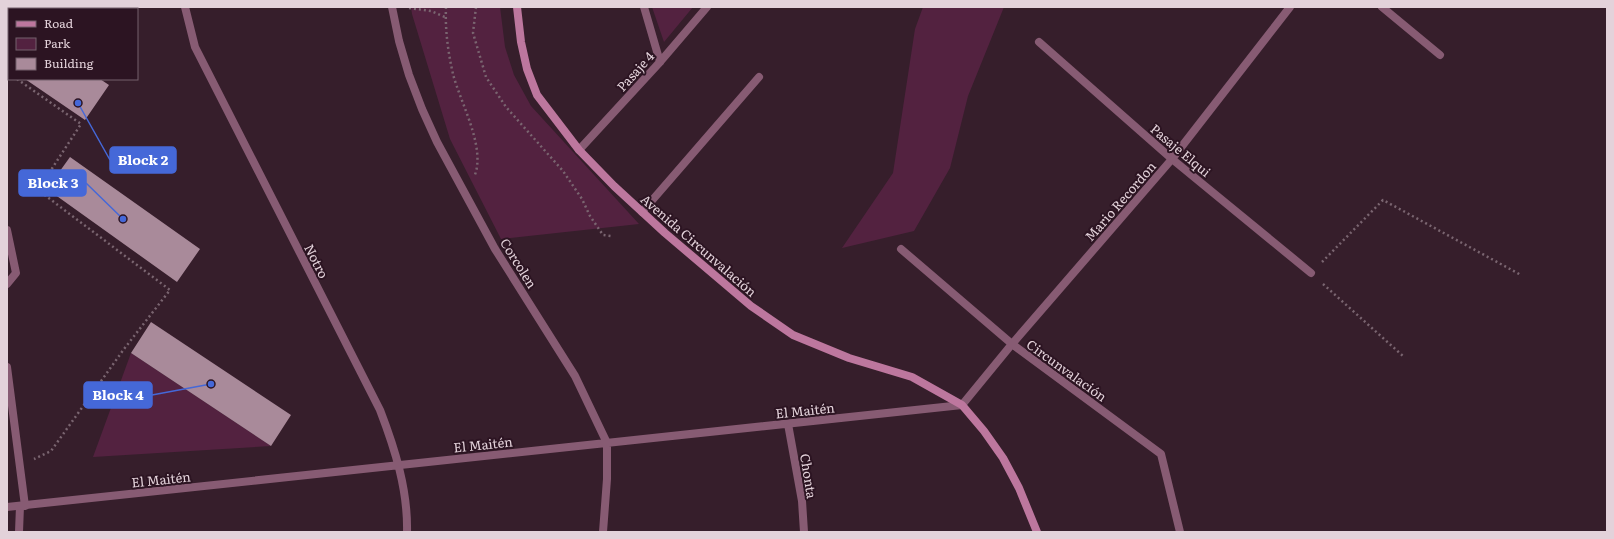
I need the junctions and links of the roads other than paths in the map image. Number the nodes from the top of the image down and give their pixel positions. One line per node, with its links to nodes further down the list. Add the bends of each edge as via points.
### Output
1 (185, 7): 24 (street, Notro, via 195,47 380,410)
2 (392, 7): 23 (street, Corcolen, via 409,76 422,109 495,249 575,376)
3 (517, 7): 12 (street, Avenida Circunvalación, via 527,69 538,95)
4 (644, 7): 10 (street)
5 (707, 7): 10 (street, Pasaje 4)
6 (1290, 7): 13 (street, Mario Recordon)
7 (1382, 7): 9 (street)
8 (1039, 42): 13 (street, Pasaje Elqui)
9 (1440, 55)
10 (660, 62): 12 (street, Pasaje 4)
11 (759, 77): 14 (street)
12 (580, 150): 14 (street, Avenida Circunvalación)
13 (1172, 159): 17 (street, Pasaje Elqui); 19 (street, Mario Recordon)
14 (642, 212): 21 (street, Avenida Circunvalación, via 751,306 793,335 849,358 912,377)
15 (7, 230): 18 (street, via 16,273)
16 (900, 249): 19 (street, Circunvalación)
17 (1311, 273)
18 (7, 284)
19 (1012, 344): 21 (street, Mario Recordon); 32 (street, Circunvalación, via 1161,454)
20 (7, 367): 25 (street, via 20,466)
21 (962, 405): 22 (street, El Maitén); 31 (street, via 1003,458 1019,488)
22 (788, 424): 23 (street, El Maitén); 30 (street, Chonta, via 802,501)
23 (607, 443): 24 (street, El Maitén); 29 (street, Corcolen)
24 (399, 466): 25 (street, El Maitén); 28 (street, Notro, via 405,496)
25 (22, 506): 26 (street, El Maitén); 27 (street)
26 (7, 508)
27 (19, 532)
28 (407, 532)
29 (603, 532)
30 (804, 532)
31 (1037, 532)
32 (1180, 532)

